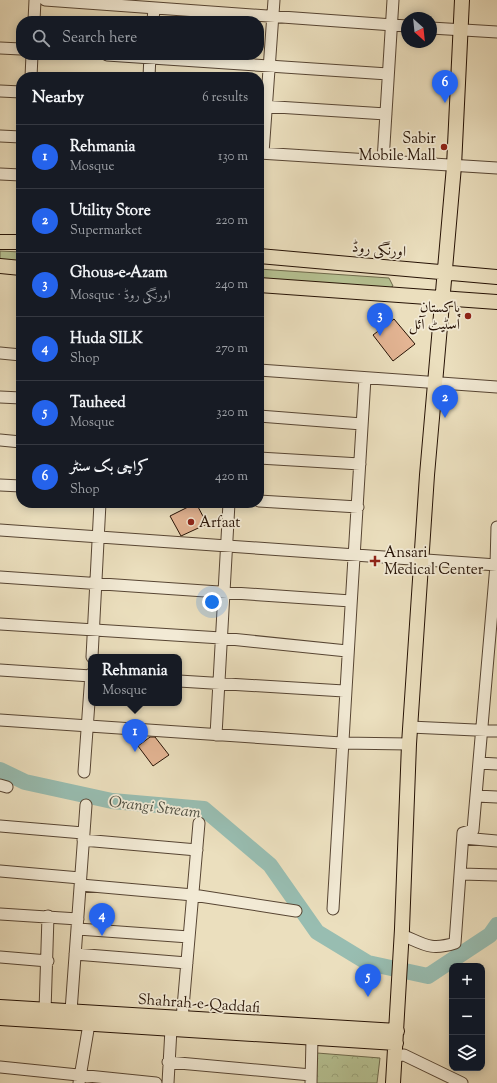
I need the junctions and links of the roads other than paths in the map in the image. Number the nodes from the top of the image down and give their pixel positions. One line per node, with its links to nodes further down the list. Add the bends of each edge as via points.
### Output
1 (35, 0): 7 (street)
2 (45, 0): 6 (street)
3 (274, 0): 9 (street)
4 (393, 0): 10 (street)
5 (462, 0): 13 (main road)
6 (154, 8): 8 (street); 9 (street)
7 (34, 16)
8 (153, 16)
9 (273, 16): 10 (street); 20 (street)
10 (392, 25): 11 (street); 23 (street)
11 (401, 26)
12 (437, 28): 13 (street)
13 (460, 30): 14 (street); 33 (main road)
14 (497, 32)
15 (0, 48): 16 (street)
16 (16, 49)
17 (32, 60): 21 (street)
18 (150, 60): 22 (street)
19 (198, 60): 20 (street)
20 (270, 66): 23 (street); 26 (street)
21 (31, 72)
22 (148, 72)
23 (388, 74): 28 (street)
24 (0, 91): 25 (street)
25 (16, 92)
26 (264, 101)
27 (264, 107): 28 (street)
28 (386, 114): 32 (street)
29 (0, 136): 30 (street)
30 (16, 137)
31 (264, 153): 32 (street)
32 (383, 161): 33 (street)
33 (454, 166): 34 (street); 42 (main road)
34 (497, 168)
35 (0, 174): 36 (street)
36 (16, 175)
37 (0, 242): 38 (main road)
38 (16, 242)
39 (264, 256): 42 (main road, اورنگی روڈ)
40 (0, 266): 41 (main road)
41 (16, 268)
42 (444, 271): 43 (main road, اورنگی روڈ); 45 (main road)
43 (497, 277)
44 (264, 285): 45 (main road)
45 (441, 299): 46 (main road); 51 (main road)
46 (497, 302)
47 (0, 353): 48 (street)
48 (16, 355)
49 (264, 370): 50 (street)
50 (365, 378): 51 (street); 56 (street)
51 (434, 383): 52 (street); 72 (main road)
52 (497, 387)
53 (0, 396): 54 (street)
54 (16, 398)
55 (264, 416): 56 (street)
56 (362, 424): 60 (street)
57 (0, 440): 58 (street)
58 (16, 442)
59 (264, 458): 60 (street)
60 (360, 464): 64 (street)
61 (0, 485): 62 (street)
62 (16, 486)
63 (264, 501): 64 (street)
64 (358, 507): 71 (street)
65 (100, 508): 69 (street)
66 (229, 508): 70 (street)
67 (497, 528): 73 (street)
68 (0, 530): 69 (street)
69 (98, 536): 70 (street); 75 (street)
70 (226, 546): 71 (street); 76 (street)
71 (355, 555): 72 (street); 78 (street)
72 (422, 560): 73 (street); 93 (main road)
73 (497, 565): 77 (street)
74 (0, 577): 75 (street)
75 (96, 584): 76 (street); 80 (street)
76 (224, 594): 78 (street); 81 (street)
77 (495, 599): 84 (street)
78 (351, 602): 82 (street)
79 (0, 624): 80 (street)
80 (94, 631): 81 (street); 83 (street)
81 (221, 638): 82 (street); 88 (street)
82 (347, 651): 89 (street)
83 (92, 654)
84 (492, 666): 94 (street)
85 (0, 670): 86 (street)
86 (88, 675)
87 (182, 681): 88 (street)
88 (219, 684): 89 (street); 96 (street)
89 (344, 691): 97 (street)
90 (89, 706): 92 (street)
91 (0, 720): 92 (street)
92 (87, 726): 96 (street); 101 (street)
93 (410, 727): 94 (street); 98 (main road)
94 (482, 730): 95 (street); 99 (street)
95 (497, 731)
96 (216, 734): 97 (street)
97 (341, 743): 98 (street); 116 (street)
98 (409, 744): 121 (main road)
99 (479, 763): 100 (street); 102 (street)
100 (497, 764)
101 (84, 772)
102 (476, 796): 103 (street); 108 (street, via 473,830 463,833)
103 (497, 797)
104 (86, 805): 107 (street)
105 (199, 823): 110 (street)
106 (0, 826): 107 (street)
107 (83, 836): 110 (street); 114 (street)
108 (462, 838): 109 (street); 112 (street)
109 (497, 841)
110 (197, 850): 115 (street)
111 (0, 871): 114 (street)
112 (461, 874): 113 (street); 121 (street, via 456,943 428,947)
113 (497, 875)
114 (81, 882): 115 (street); 120 (street)
115 (193, 894): 117 (street); 122 (street)
116 (333, 909)
117 (296, 910)
118 (0, 914): 119 (street)
119 (48, 916): 120 (street); 125 (street)
120 (78, 924): 122 (street); 123 (street)
121 (402, 932): 134 (main road)
122 (189, 936): 126 (street)
123 (75, 954): 126 (street); 129 (street)
124 (0, 957): 125 (street)
125 (48, 961): 128 (street)
126 (187, 963): 131 (street)
127 (0, 1007): 128 (main road, Shahrah-e-Qaddafi)
128 (45, 1011): 129 (main road, Shahrah-e-Qaddafi)
129 (71, 1011): 131 (main road, Shahrah-e-Qaddafi)
130 (0, 1018): 132 (main road, Shahrah-e-Qaddafi)
131 (182, 1019): 134 (main road, Shahrah-e-Qaddafi)
132 (89, 1024): 133 (main road, Shahrah-e-Qaddafi); 138 (street)
133 (171, 1029): 135 (main road, Shahrah-e-Qaddafi); 136 (street)
134 (393, 1037): 135 (main road, Shahrah-e-Qaddafi); 142 (main road); 143 (main road); 144 (street, via 404,1055)
135 (312, 1038): 139 (street)
136 (168, 1062): 139 (street); 141 (street)
137 (0, 1067): 138 (street)
138 (80, 1079): 140 (street)
139 (311, 1079)
140 (156, 1083)
141 (168, 1083)
142 (384, 1083)
143 (393, 1083)
144 (462, 1083)

